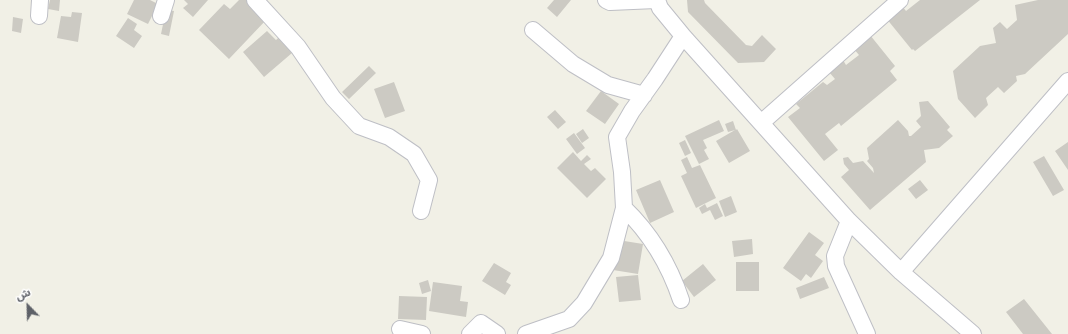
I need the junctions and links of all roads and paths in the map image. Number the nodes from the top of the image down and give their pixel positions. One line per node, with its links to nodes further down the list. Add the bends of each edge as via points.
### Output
1 (40, 0): 7 (street)
2 (166, 0): 8 (street)
3 (255, 0): 15 (street, via 298,47 333,98 359,126 389,137 414,154 429,180)
4 (606, 0): 5 (street)
5 (656, 0): 10 (street)
6 (900, 0): 13 (street)
7 (39, 16)
8 (161, 16)
9 (533, 30): 12 (street, via 573,64 602,81)
10 (683, 36): 12 (street); 13 (street)
11 (1068, 81): 17 (street)
12 (644, 95): 14 (street, via 617,137)
13 (761, 123): 16 (street)
14 (624, 208): 18 (street, via 642,225 671,272); 23 (street, via 612,258 584,303 569,319)
15 (421, 211)
16 (849, 221): 17 (street); 24 (street, via 835,256 836,266)
17 (901, 272): 25 (street)
18 (681, 300)
19 (400, 329): 20 (street)
20 (422, 334)
21 (470, 334): 22 (street, via 481,323)
22 (497, 334)
23 (526, 334)
24 (867, 334)
25 (973, 334)

